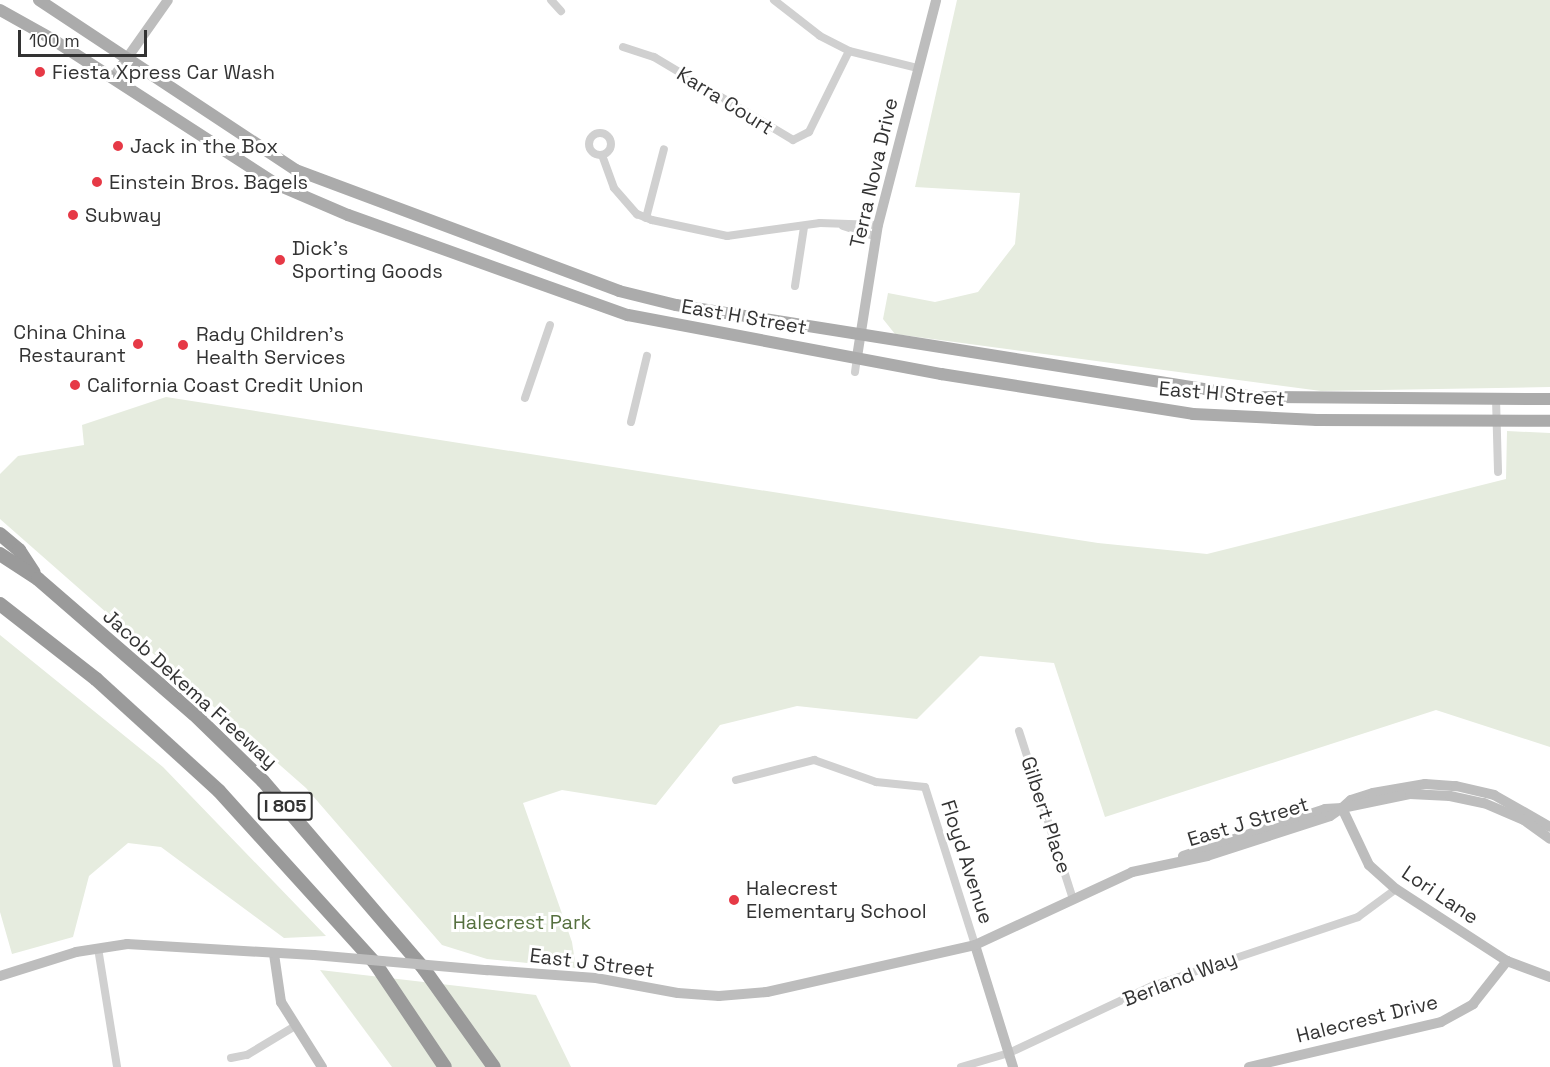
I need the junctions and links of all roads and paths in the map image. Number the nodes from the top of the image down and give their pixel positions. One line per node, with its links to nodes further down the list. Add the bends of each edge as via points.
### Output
1 (39, 0): 10 (main road, East H Street)
2 (168, 0): 10 (street)
3 (551, 0): 7 (street)
4 (774, 0): 9 (street, via 820,36)
5 (936, 0): 11 (street, Terra Nova Drive)
6 (0, 10): 12 (main road, East H Street)
7 (561, 11)
8 (623, 47): 9 (street, Karra Court, via 654,57 793,140 809,132)
9 (849, 51): 11 (street)
10 (127, 57): 12 (street); 22 (main road, East H Street, via 296,170 337,188 619,291 676,305)
11 (917, 68): 17 (street, Terra Nova Drive)
12 (113, 78): 24 (main road, East H Street, via 278,185 348,215 628,315)
13 (664, 149): 15 (street)
14 (602, 155): 15 (street, via 614,188 637,214)
15 (646, 218): 18 (street, via 727,236)
16 (832, 222): 17 (street); 18 (street); 19 (street)
17 (878, 225): 19 (street, Terra Nova Drive)
18 (804, 227): 20 (street)
19 (876, 237): 22 (street, Terra Nova Drive)
20 (795, 286)
21 (550, 325): 26 (street)
22 (861, 335): 24 (street, Terra Nova Drive); 27 (main road, East H Street, via 1254,397)
23 (647, 356): 30 (street)
24 (857, 357): 25 (street); 29 (main road, East H Street, via 1192,414 1340,421)
25 (855, 372)
26 (525, 398)
27 (1496, 399): 28 (main road, East H Street); 29 (street)
28 (1550, 399)
29 (1498, 420): 31 (main road, East H Street); 32 (street)
30 (631, 422)
31 (1550, 422)
32 (1498, 472)
33 (0, 534): 35 (highway, via 19,550)
34 (0, 554): 35 (highway, Jacob Dekema Freeway / I 805)
35 (39, 579): 56 (highway, Jacob Dekema Freeway / I 805, via 194,714 263,781 424,969)
36 (0, 604): 55 (highway, I 805, via 96,679 219,791 375,963)
37 (1019, 731): 43 (street, Gilbert Place)
38 (736, 780): 44 (street, Floyd Avenue, via 814,760 876,782 925,787)
39 (1342, 808): 40 (street, East J Street, via 1351,800 1390,789 1425,784 1456,786 1494,795); 41 (street, East J Street, via 1410,794 1468,798 1502,809); 42 (street, Lori Lane, via 1369,865); 43 (street, East J Street, via 1316,811 1102,883)
40 (1550, 827)
41 (1550, 839)
42 (1396, 889): 47 (street, Lori Lane); 51 (street, Berland Way, via 1358,917 1152,986)
43 (1073, 898): 44 (street, East J Street)
44 (975, 945): 46 (street, East J Street, bridge, via 753,995 678,993 596,978); 51 (street, Floyd Avenue)
45 (98, 948): 46 (street, East J Street, via 141,944); 48 (street, East J Street); 53 (street)
46 (274, 954): 50 (street, via 278,993)
47 (1507, 961): 49 (street, Lori Lane); 59 (street, Halecrest Drive, via 1473,1004 1441,1022)
48 (0, 976)
49 (1550, 977)
50 (295, 1026): 52 (street, via 247,1055); 54 (street)
51 (1009, 1053): 57 (street, Berland Way); 58 (street, Floyd Avenue)
52 (231, 1058)
53 (117, 1067)
54 (322, 1067)
55 (445, 1067)
56 (494, 1067)
57 (961, 1067)
58 (1013, 1067)
59 (1249, 1067)

